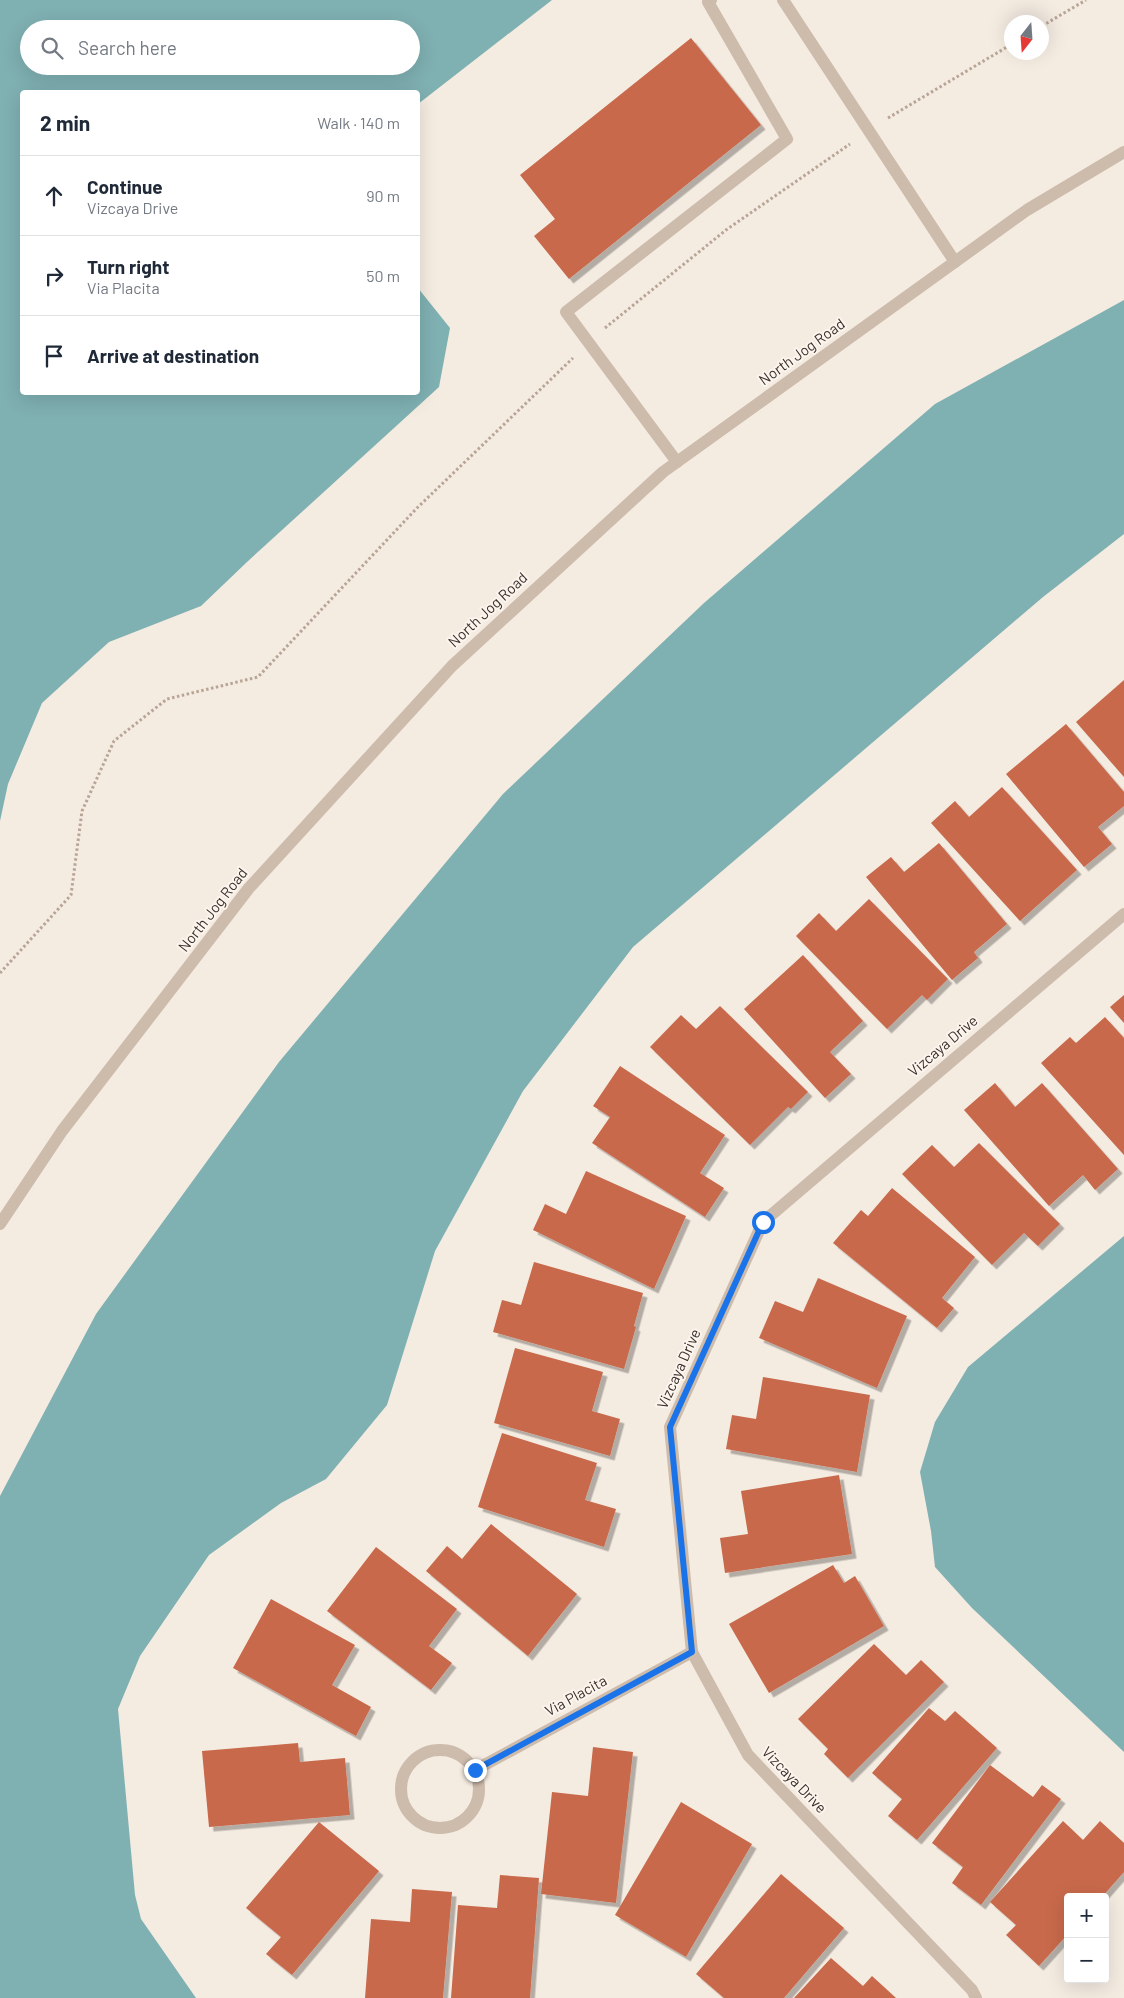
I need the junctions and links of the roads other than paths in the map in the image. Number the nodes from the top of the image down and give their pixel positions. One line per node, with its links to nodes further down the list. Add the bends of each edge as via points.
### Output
1 (711, 0): 5 (street, via 708,2 787,139 566,312)
2 (783, 0): 4 (street)
3 (1124, 152): 4 (street, North Jog Road, via 1027,210)
4 (955, 262): 5 (street, North Jog Road)
5 (677, 462): 7 (street, North Jog Road, via 452,666 249,888 62,1131)
6 (1124, 914): 8 (street, Vizcaya Drive, via 763,1222 670,1427)
7 (0, 1224)
8 (692, 1652): 9 (street, Via Placita); 10 (street, Vizcaya Drive, via 748,1755 972,1990)
9 (475, 1770): 9 (street, via 454,1752 427,1752 406,1769 402,1782 406,1808 414,1818 436,1828 460,1823 470,1816 476,1805 479,1781)
10 (976, 1998)

